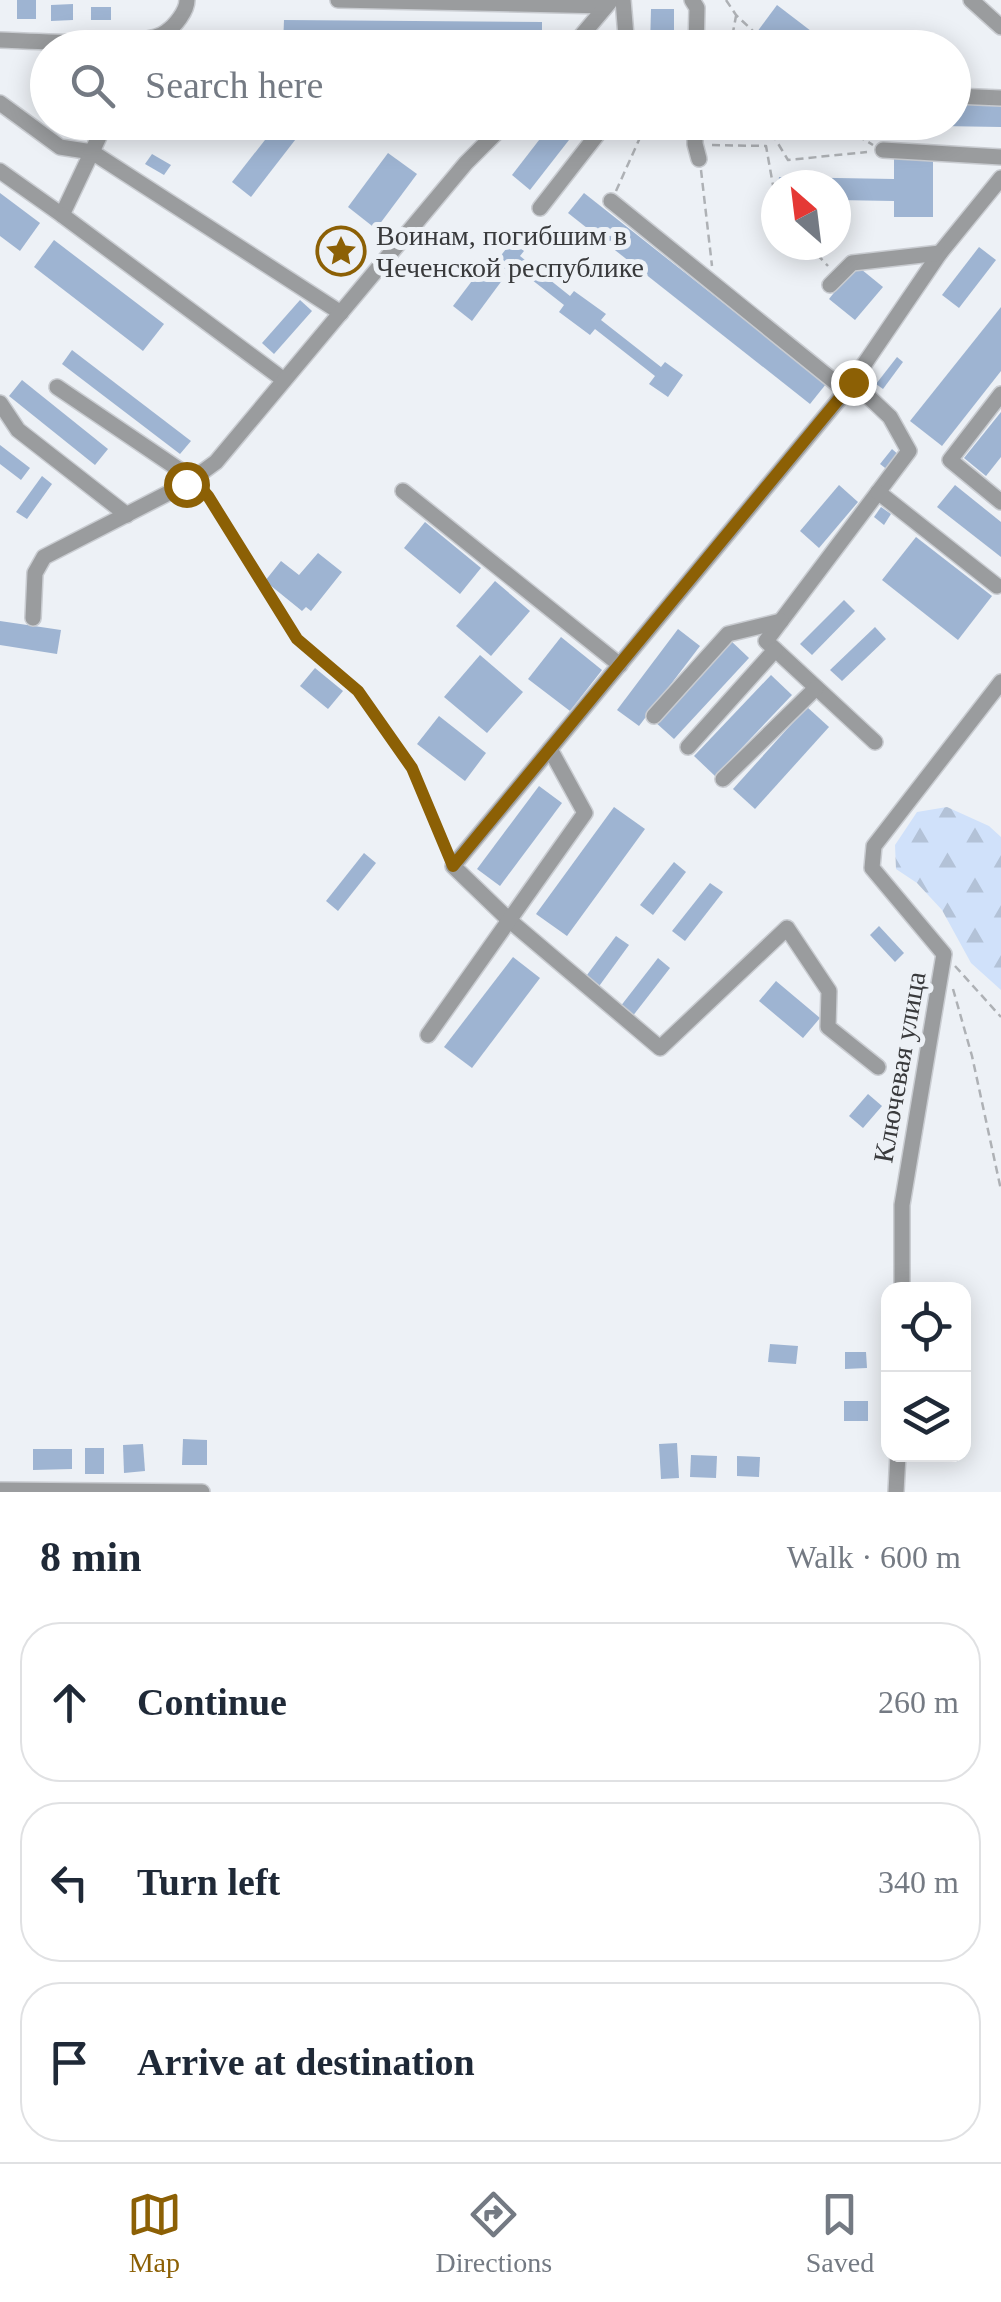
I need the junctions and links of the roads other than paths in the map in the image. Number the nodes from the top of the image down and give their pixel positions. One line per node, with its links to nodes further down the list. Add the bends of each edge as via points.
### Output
1 (187, 0): 8 (street)
2 (338, 0): 6 (street)
3 (623, 0): 10 (street)
4 (692, 0): 11 (street)
5 (971, 0): 7 (street)
6 (609, 3): 9 (street)
7 (1001, 28)
8 (164, 30)
9 (586, 30)
10 (626, 30)
11 (696, 30)
12 (0, 40): 13 (street)
13 (30, 40)
14 (971, 97): 15 (street)
15 (1001, 98)
16 (0, 103): 17 (street)
17 (30, 125)
18 (50, 140): 24 (street)
19 (98, 140): 24 (street)
20 (486, 140): 34 (street)
21 (593, 140): 30 (street)
22 (697, 140): 25 (street)
23 (882, 150): 26 (street)
24 (92, 152): 31 (street); 34 (street)
25 (697, 152)
26 (1001, 157)
27 (0, 171): 31 (street)
28 (1001, 178): 32 (street)
29 (611, 201): 37 (street)
30 (540, 208)
31 (62, 215): 35 (street)
32 (940, 253): 33 (street, via 852,263); 37 (street)
33 (834, 281)
34 (340, 313): 35 (street)
35 (284, 380): 40 (street, via 216,462)
36 (57, 386): 40 (street)
37 (849, 386): 42 (street, via 890,417 909,451); 49 (street)
38 (1001, 394): 43 (street, via 950,460)
39 (0, 403): 44 (street, via 18,430)
40 (193, 479): 44 (street)
41 (402, 491): 49 (street)
42 (878, 492): 45 (street); 47 (street)
43 (999, 496)
44 (126, 515): 46 (street, via 44,557 35,573)
45 (997, 586)
46 (33, 618)
47 (781, 622): 48 (street, via 766,642); 52 (street, via 728,634)
48 (775, 650): 51 (street); 54 (street)
49 (620, 665): 55 (street)
50 (1001, 682): 60 (street, Ключевая улица, via 874,846 872,868 944,954 902,1205)
51 (816, 688): 53 (street); 56 (street)
52 (654, 716)
53 (874, 742)
54 (688, 747)
55 (550, 750): 57 (street, via 585,813); 57 (street, via 453,866)
56 (723, 780)
57 (510, 920): 58 (street); 59 (street, via 660,1048 787,928 829,991 828,1027)
58 (428, 1035)
59 (878, 1067)
60 (902, 1282)
61 (898, 1462): 64 (street)
62 (0, 1490): 63 (street)
63 (202, 1492)
64 (896, 1492)

